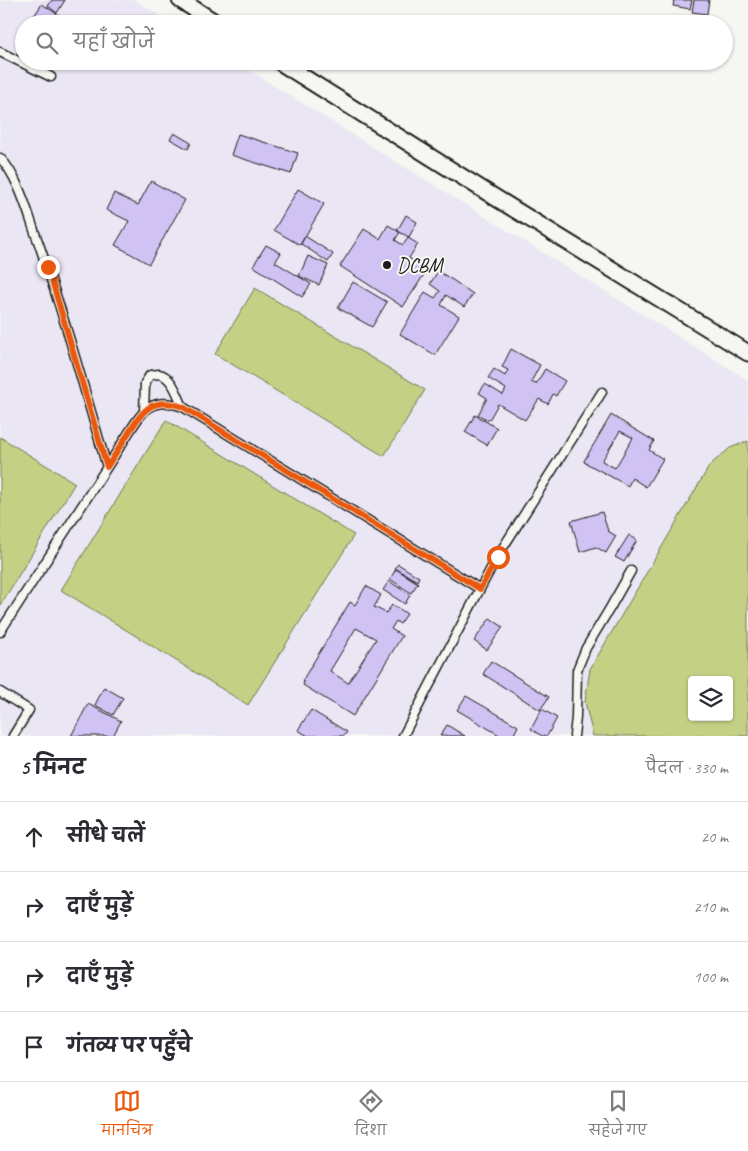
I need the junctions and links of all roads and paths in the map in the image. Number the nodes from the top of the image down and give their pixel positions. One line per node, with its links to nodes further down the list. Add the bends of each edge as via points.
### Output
1 (180, 0): 2 (street)
2 (204, 15)
3 (0, 52): 4 (lane)
4 (15, 59)
5 (37, 70): 7 (lane)
6 (292, 70): 9 (street)
7 (52, 77)
8 (0, 158): 13 (lane, via 6,163 22,196 48,267)
9 (748, 353)
10 (602, 392): 15 (lane)
11 (183, 407): 12 (lane, via 162,403); 12 (lane, via 167,378 150,375 145,383); 15 (lane)
12 (144, 412): 13 (lane)
13 (107, 467): 16 (lane)
14 (632, 571): 20 (lane, via 586,648 577,670)
15 (480, 589): 19 (lane)
16 (0, 632)
17 (0, 692): 18 (lane, via 30,710)
18 (13, 736)
19 (403, 736)
20 (574, 736)

